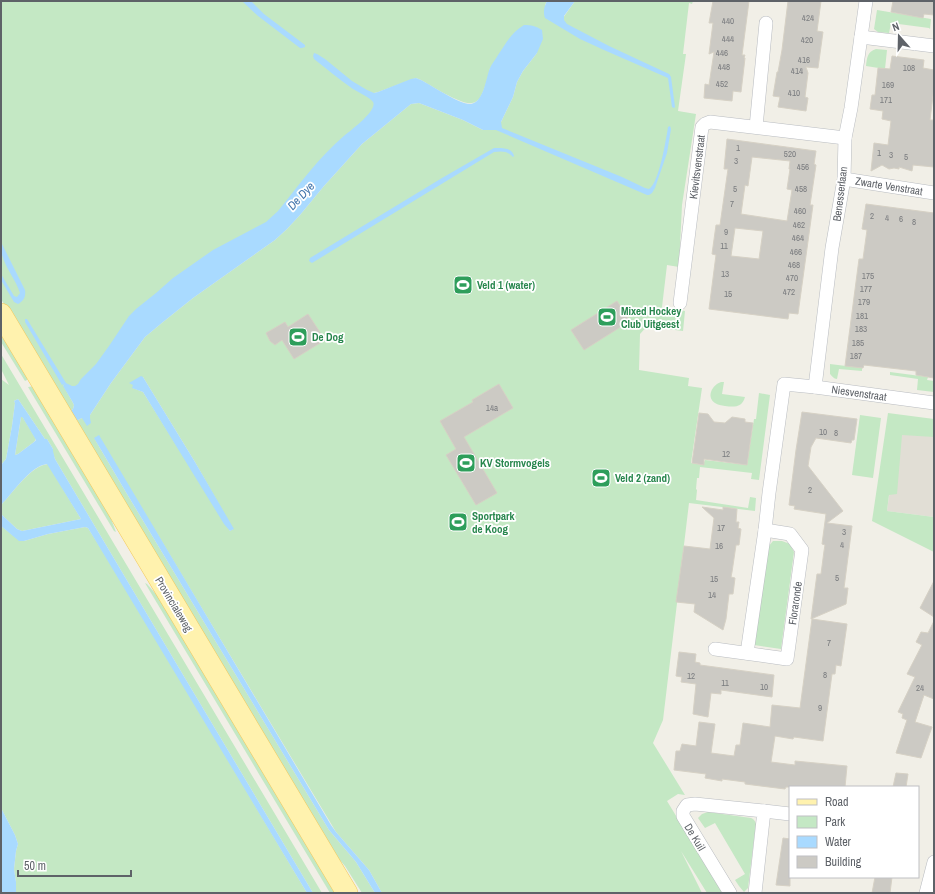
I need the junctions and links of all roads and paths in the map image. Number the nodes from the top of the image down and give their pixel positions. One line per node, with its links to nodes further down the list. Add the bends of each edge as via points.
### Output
1 (866, 1): 3 (street, Benesserlaan)
2 (766, 23): 5 (street)
3 (861, 37): 4 (street); 6 (street, Benesserlaan)
4 (934, 46)
5 (756, 127): 6 (street, Kievitsvenstraat); 9 (street, Kievitsvenstraat, via 710,122 702,127)
6 (845, 138): 7 (street, Benesserlaan)
7 (844, 179): 8 (street, Zwarte Venstraat); 11 (street, Benesserlaan, via 832,248)
8 (934, 194)
9 (680, 303)
10 (1, 314): 19 (main road, Provincialeweg)
11 (815, 387): 12 (street, Niesvenstraat); 13 (street, Niesvenstraat, via 784,384)
12 (934, 403)
13 (765, 530): 15 (street); 15 (street, Floraronde, via 790,534 802,550 787,659)
14 (715, 649): 15 (street, Floraronde)
15 (747, 653)
16 (764, 811): 17 (street, De Kuil); 20 (street, De Kuil, via 695,804 687,805 683,811 682,816); 21 (street)
17 (789, 814)
18 (934, 862): 22 (street)
19 (347, 893)
20 (730, 893)
21 (755, 893)
22 (926, 893)

